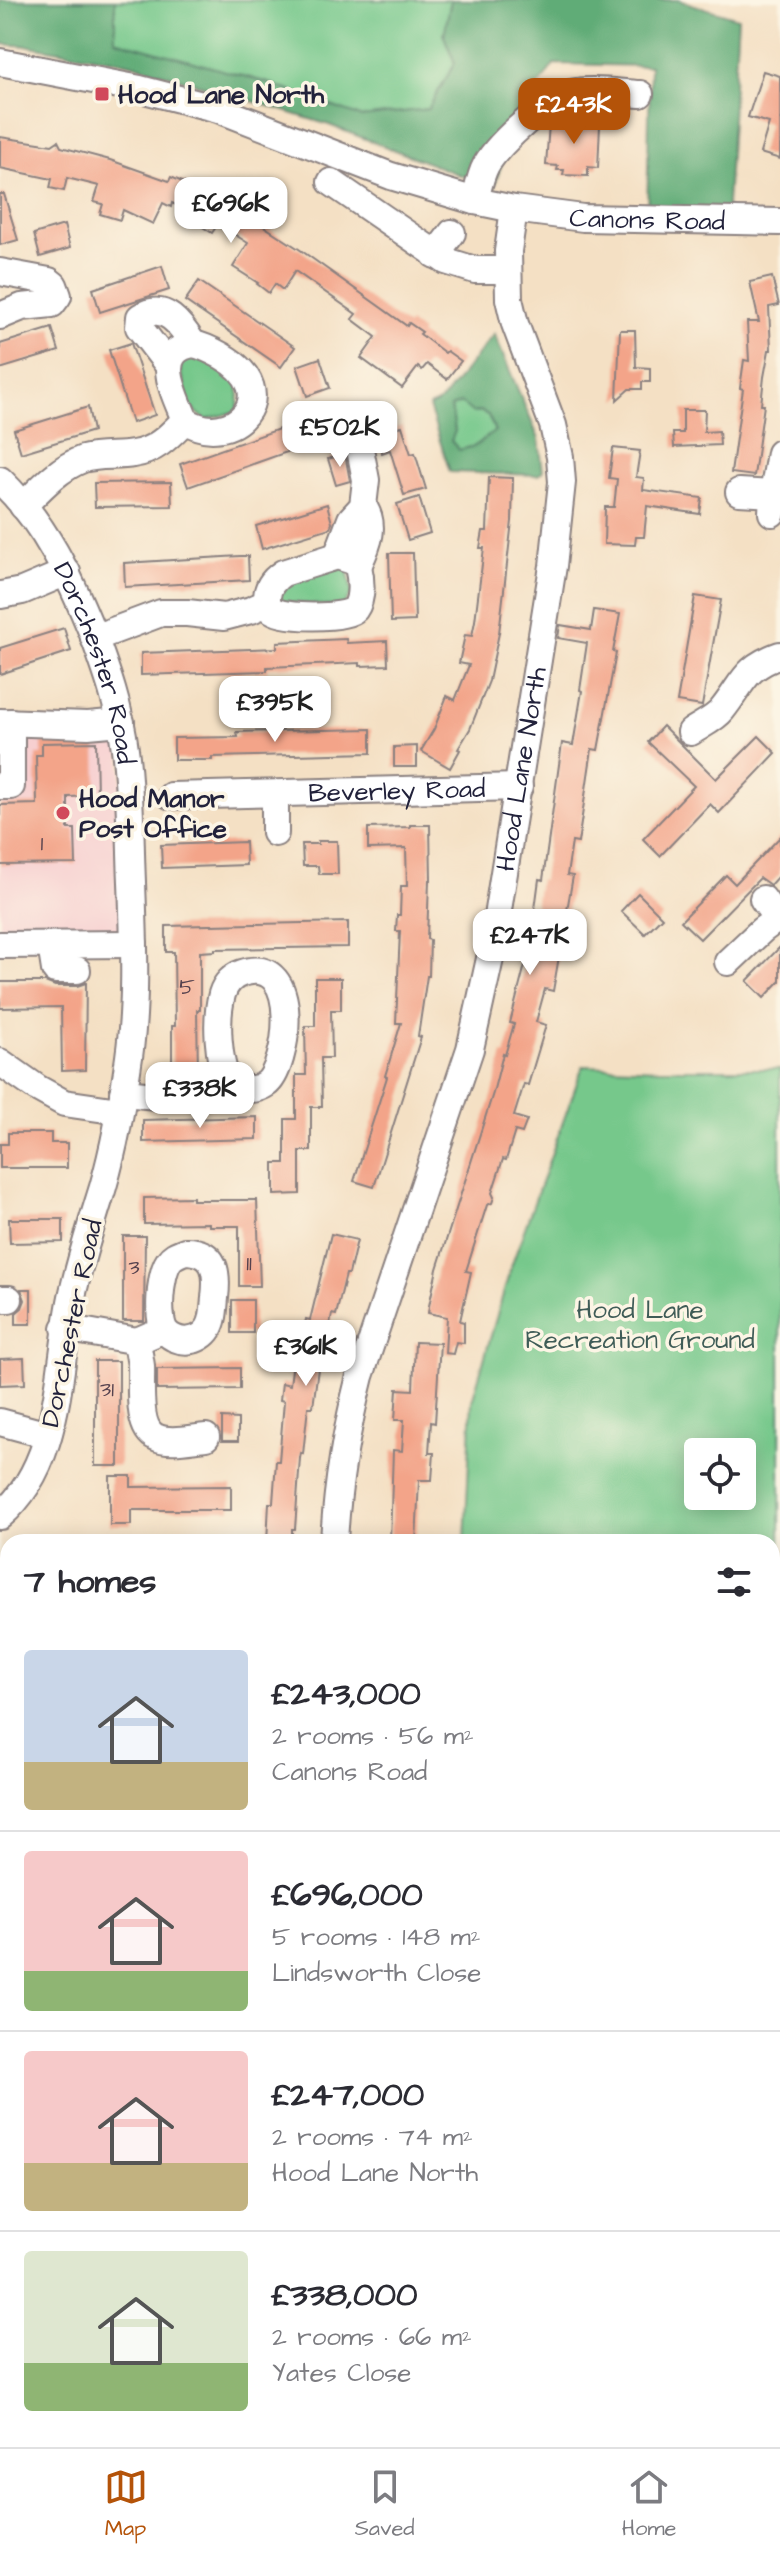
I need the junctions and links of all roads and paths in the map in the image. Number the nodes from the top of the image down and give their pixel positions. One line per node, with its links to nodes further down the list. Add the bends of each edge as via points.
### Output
1 (0, 62): 4 (street, via 218,109 391,176)
2 (640, 94): 4 (street, via 577,92 559,98 491,157)
3 (331, 182): 8 (street)
4 (475, 201): 5 (street)
5 (514, 209): 6 (street, Canons Road, via 583,218); 9 (street, Hood Lane North)
6 (780, 222)
7 (452, 233): 8 (street)
8 (435, 255): 9 (street, via 475,270)
9 (507, 270): 31 (street, Hood Lane North, via 511,312 553,425 562,482)
10 (0, 272): 11 (street, via 49,281 58,296 52,304)
11 (0, 316)
12 (193, 344): 13 (street, via 174,352); 13 (street, via 165,313 140,317 139,327); 14 (street, via 241,369 251,383 252,400 238,421 221,428 201,428)
13 (169, 366): 14 (street)
14 (185, 420): 19 (street, via 146,452 74,463)
15 (780, 453): 18 (street, via 772,504)
16 (361, 454): 20 (street, via 370,534)
17 (0, 480): 19 (street, Dorchester Road)
18 (739, 492)
19 (23, 506): 21 (street, Dorchester Road)
20 (348, 561): 23 (street, via 283,573 270,585); 23 (street, via 359,599 348,614 283,614)
21 (67, 572): 22 (street); 25 (street, Dorchester Road)
22 (0, 595): 24 (street)
23 (267, 603): 25 (street, via 224,617 161,613)
24 (0, 610)
25 (94, 638): 28 (street, Dorchester Road)
26 (780, 655): 29 (street, via 746,674 721,713)
27 (5, 722): 28 (street); 30 (street, via 11,786)
28 (121, 722): 36 (street, Dorchester Road)
29 (691, 732)
30 (0, 786)
31 (519, 787): 32 (street, Beverley Road); 51 (street, Hood Lane North, via 470,1049 378,1318 348,1423)
32 (275, 795): 33 (street, Beverley Road); 34 (street, Beverley Road)
33 (171, 796)
34 (275, 833)
35 (773, 912): 39 (street)
36 (134, 944): 38 (street); 43 (street, Dorchester Road, via 132,1026)
37 (0, 945): 38 (street)
38 (51, 945): 40 (street, via 55,970)
39 (728, 962)
40 (77, 970)
41 (0, 1062): 43 (street, via 64,1103)
42 (228, 1084): 43 (street)
43 (121, 1102): 44 (street, Dorchester Road)
44 (65, 1328): 46 (street); 48 (street, Dorchester Road)
45 (164, 1329): 46 (street)
46 (137, 1341): 49 (street, via 148,1429 156,1437)
47 (0, 1422): 48 (street)
48 (48, 1435): 50 (street, Dorchester Road, via 24,1492)
49 (206, 1438)
50 (0, 1516)
51 (334, 1534)

